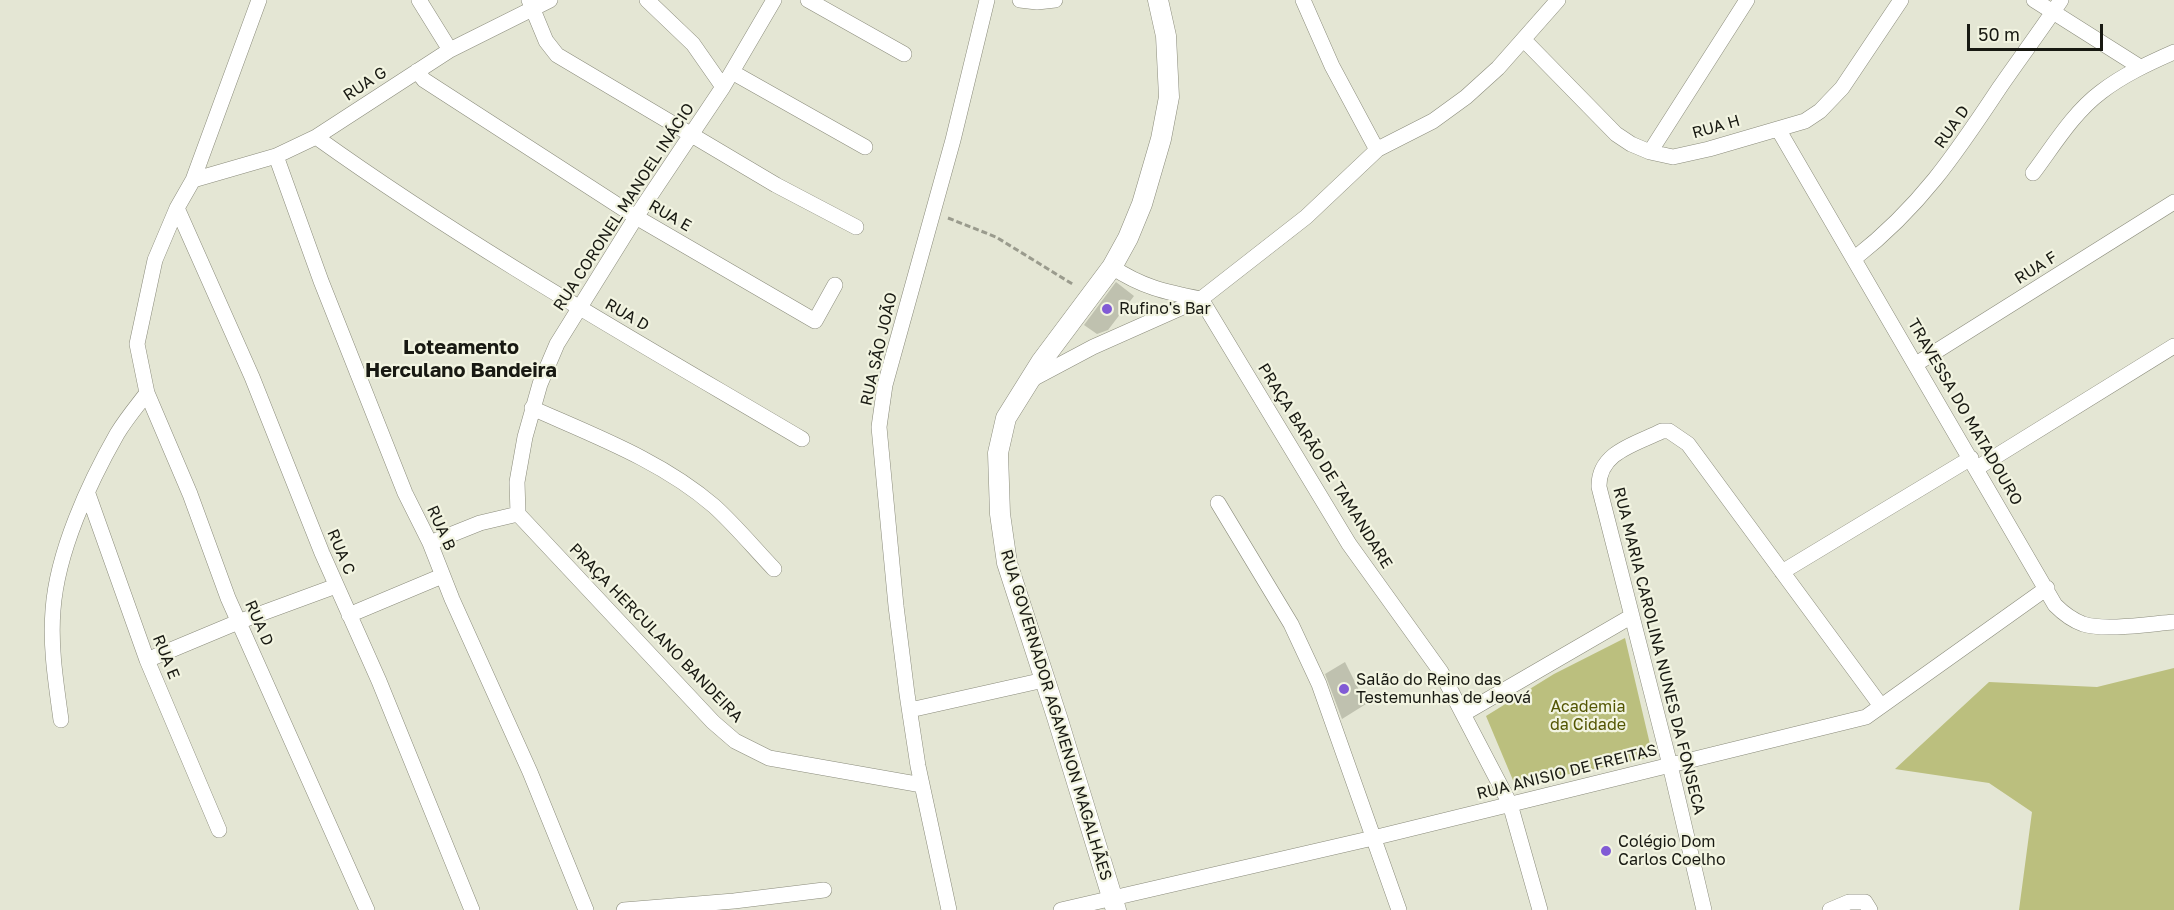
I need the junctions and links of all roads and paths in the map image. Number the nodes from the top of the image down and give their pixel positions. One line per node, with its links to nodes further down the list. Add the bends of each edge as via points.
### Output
1 (259, 0): 34 (street)
2 (418, 0): 19 (street)
3 (550, 0): 16 (street, RUA G)
4 (647, 0): 25 (street, via 693,44)
5 (774, 0): 24 (street, RUA CORONEL MANOEL INÁCIO)
6 (808, 0): 21 (street)
7 (987, 0): 37 (street, RUA SÃO JOÃO)
8 (1020, 0): 9 (street)
9 (1055, 0)
10 (1158, 0): 41 (street, RUA GOVERNADOR AGAMENON MAGALHÃES, via 1166,36 1169,97 1142,204)
11 (1303, 0): 30 (street, via 1332,66)
12 (1558, 0): 18 (street)
13 (1747, 0): 31 (street)
14 (1901, 0): 26 (street, RUA H, via 1835,96 1805,121)
15 (2034, 0): 17 (street)
16 (531, 4): 19 (street, RUA G); 27 (street, via 546,41 557,55)
17 (2057, 6): 22 (street); 40 (street, RUA D, via 1929,188 1885,235)
18 (1524, 40): 30 (street, via 1466,97 1433,121); 31 (street, RUA H, via 1616,134)
19 (450, 50): 23 (street, RUA G)
20 (2174, 52): 22 (street)
21 (904, 54)
22 (2140, 67): 33 (street, via 2100,92 2076,115)
23 (417, 71): 28 (street, RUA G); 38 (street, RUA E, via 424,80)
24 (732, 72): 25 (street, RUA CORONEL MANOEL INÁCIO); 29 (street)
25 (723, 87): 27 (street, RUA CORONEL MANOEL INÁCIO)
26 (1778, 129): 31 (street, RUA H, via 1673,157); 40 (street, TRAVESSA DO MATADOURO)
27 (691, 135): 38 (street, RUA CORONEL MANOEL INÁCIO); 39 (street)
28 (316, 137): 32 (street, RUA G); 45 (street, RUA D)
29 (865, 147)
30 (1377, 150): 44 (street, via 1306,217)
31 (1650, 152)
32 (276, 156): 34 (street, RUA G); 56 (street, RUA B, via 405,493)
33 (2033, 173)
34 (193, 180): 36 (street)
35 (2174, 202): 47 (street, RUA F)
36 (177, 208): 49 (street, RUA D, via 155,260 137,344); 60 (street, RUA C, via 252,377)
37 (933, 212): 43 (path, via 996,237); 69 (street, RUA SÃO JOÃO, via 885,385 879,427)
38 (636, 216): 42 (street, RUA E, via 815,321); 45 (street, RUA CORONEL MANOEL INÁCIO)
39 (856, 227)
40 (1854, 258): 47 (street, TRAVESSA DO MATADOURO)
41 (1112, 267): 43 (street, RUA GOVERNADOR AGAMENON MAGALHÃES); 44 (street, via 1146,286)
42 (835, 285)
43 (1091, 296): 48 (street, RUA GOVERNADOR AGAMENON MAGALHÃES)
44 (1201, 299): 48 (street, via 1093,347); 70 (street, PRAÇA BARÃO DE TAMANDARE, via 1349,544 1441,672)
45 (579, 308): 50 (street, RUA CORONEL MANOEL INÁCIO, via 557,344); 51 (street, RUA D)
46 (2174, 346): 52 (street)
47 (1916, 364): 52 (street, TRAVESSA DO MATADOURO)
48 (1027, 382): 67 (street, RUA GOVERNADOR AGAMENON MAGALHÃES, via 1006,418 998,453 1000,514 1007,563)
49 (147, 393): 53 (street, via 118,433); 64 (street, RUA D)
50 (532, 408): 55 (street, RUA CORONEL MANOEL INÁCIO, via 517,482); 57 (street, via 625,449 687,486 714,506)
51 (802, 439)
52 (1974, 463): 58 (street); 61 (street, TRAVESSA DO MATADOURO)
53 (88, 494): 66 (street, RUA E); 71 (street, via 58,572 52,609 52,649)
54 (1218, 503): 76 (street, via 1291,624 1319,684)
55 (518, 514): 56 (street, via 480,523); 73 (street, PRAÇA HERCULANO BANDEIRA, via 735,741 769,758)
56 (430, 543): 59 (street, RUA B)
57 (774, 569)
58 (1782, 572): 63 (street, RUA MARIA CAROLINA NUNES DA FONSECA, via 1688,444 1662,430 1610,457 1599,474); 68 (street, RUA MARIA CAROLINA NUNES DA FONSECA)
59 (442, 576): 62 (street); 83 (street, RUA B, via 530,772)
60 (336, 586): 62 (street, RUA C); 64 (street)
61 (2047, 588): 65 (street, TRAVESSA DO MATADOURO, via 2060,610 2081,624 2096,627); 68 (street, RUA ANISIO DE FREITAS)
62 (350, 615): 82 (street, RUA C)
63 (1632, 616): 70 (street); 72 (street, RUA MARIA CAROLINA NUNES DA FONSECA)
64 (238, 622): 66 (street); 81 (street, RUA D)
65 (2174, 622)
66 (147, 660): 75 (street, RUA E)
67 (1044, 680): 69 (street); 78 (street, RUA GOVERNADOR AGAMENON MAGALHÃES)
68 (1881, 706): 72 (street, RUA ANISIO DE FREITAS, via 1866,717)
69 (910, 710): 73 (street, RUA SÃO JOÃO)
70 (1463, 714): 74 (street, PRAÇA BARÃO DE TAMANDARE)
71 (61, 720)
72 (1670, 765): 74 (street, RUA ANISIO DE FREITAS); 89 (street, RUA MARIA CAROLINA NUNES DA FONSECA)
73 (922, 785): 85 (street, RUA SÃO JOÃO)
74 (1510, 804): 76 (street, RUA ANISIO DE FREITAS); 88 (street, PRAÇA BARÃO DE TAMANDARE)
75 (219, 830)
76 (1372, 838): 78 (street, RUA ANISIO DE FREITAS); 87 (street)
77 (824, 890): 79 (street)
78 (1114, 904): 86 (street, RUA ANISIO DE FREITAS)
79 (735, 906): 84 (street)
80 (1868, 906): 90 (street, via 1849,902)
81 (367, 910)
82 (472, 910)
83 (586, 910)
84 (624, 910)
85 (949, 910)
86 (1060, 910)
87 (1399, 910)
88 (1540, 910)
89 (1704, 910)
90 (1830, 910)

